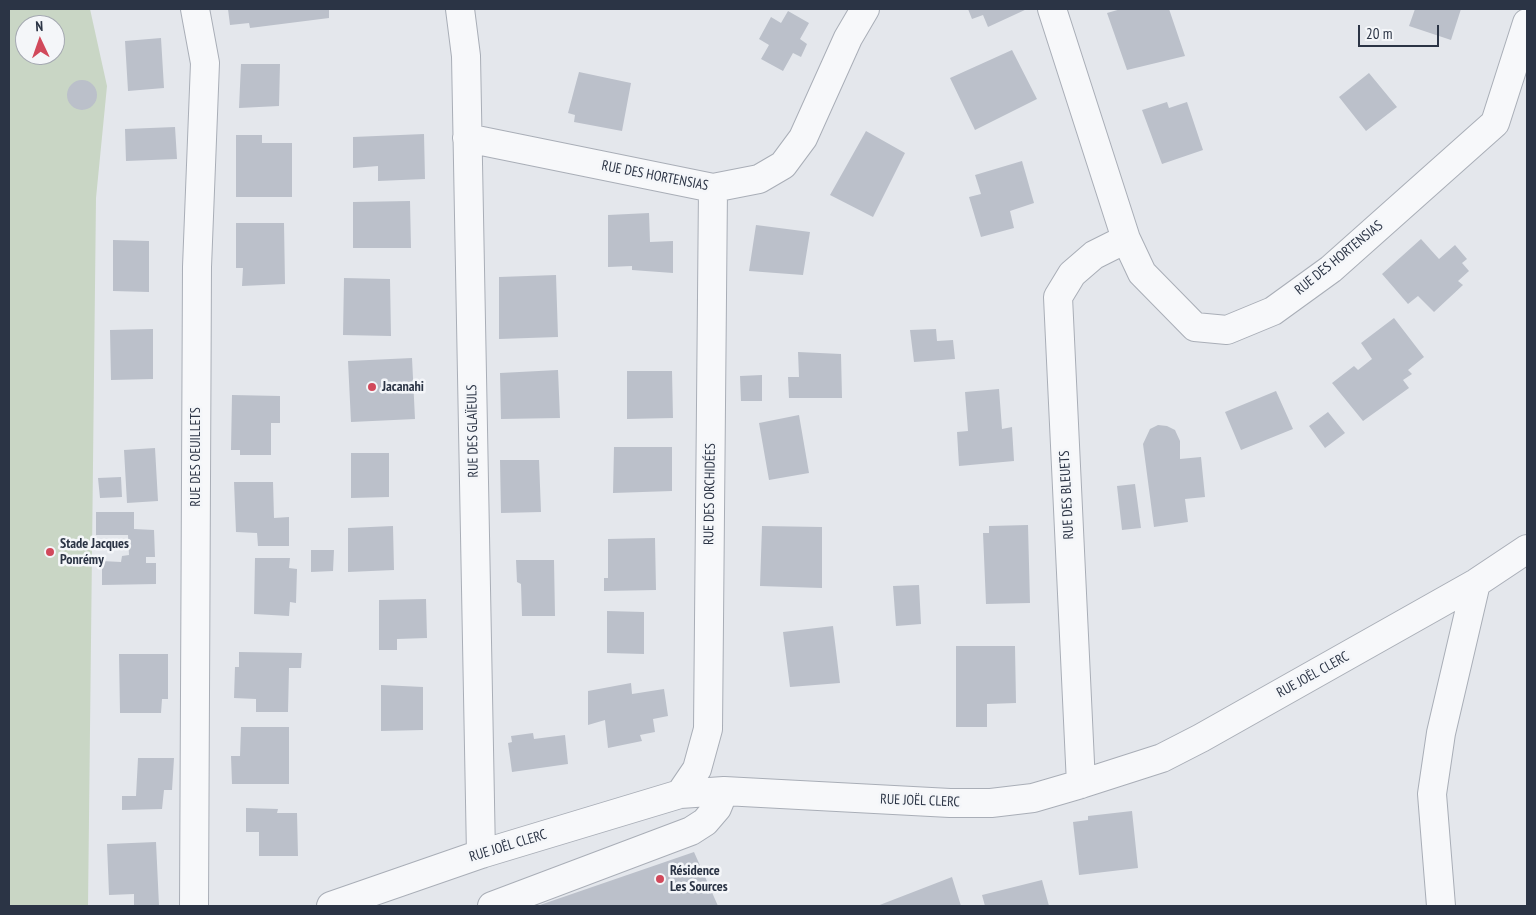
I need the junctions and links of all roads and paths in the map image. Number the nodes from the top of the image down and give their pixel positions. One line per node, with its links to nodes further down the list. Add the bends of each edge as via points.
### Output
1 (195, 9): 15 (street, RUE DES OEUILLETS, via 205,63 196,267)
2 (460, 9): 6 (street, RUE DES GLAÏEULS, via 466,56)
3 (865, 9): 7 (street, RUE DES HORTENSIAS, via 848,38 803,138 783,165 759,180)
4 (1052, 9): 8 (street, RUE DES HORTENSIAS)
5 (1527, 23): 8 (street, RUE DES HORTENSIAS, via 1495,123 1331,269 1273,311 1227,330 1195,327 1142,273)
6 (468, 138): 7 (street, RUE DES HORTENSIAS); 14 (street, RUE DES GLAÏEULS)
7 (713, 188): 13 (street, RUE DES ORCHIDÉES, via 708,729 697,769)
8 (1126, 239): 11 (street, RUE DES BLEUETS, via 1094,255 1072,274 1058,298)
9 (1527, 549): 10 (street, RUE JOËL CLERC)
10 (1476, 583): 11 (street, RUE JOËL CLERC, via 1169,754); 18 (street, via 1441,733 1432,794)
11 (1081, 784): 12 (street, RUE JOËL CLERC, via 1033,798 950,803)
12 (724, 791): 13 (street, RUE JOËL CLERC); 17 (street, via 718,808 691,831)
13 (680, 794): 14 (street, RUE JOËL CLERC)
14 (481, 854): 16 (street, RUE JOËL CLERC)
15 (194, 906)
16 (331, 906)
17 (492, 906)
18 (1441, 906)

